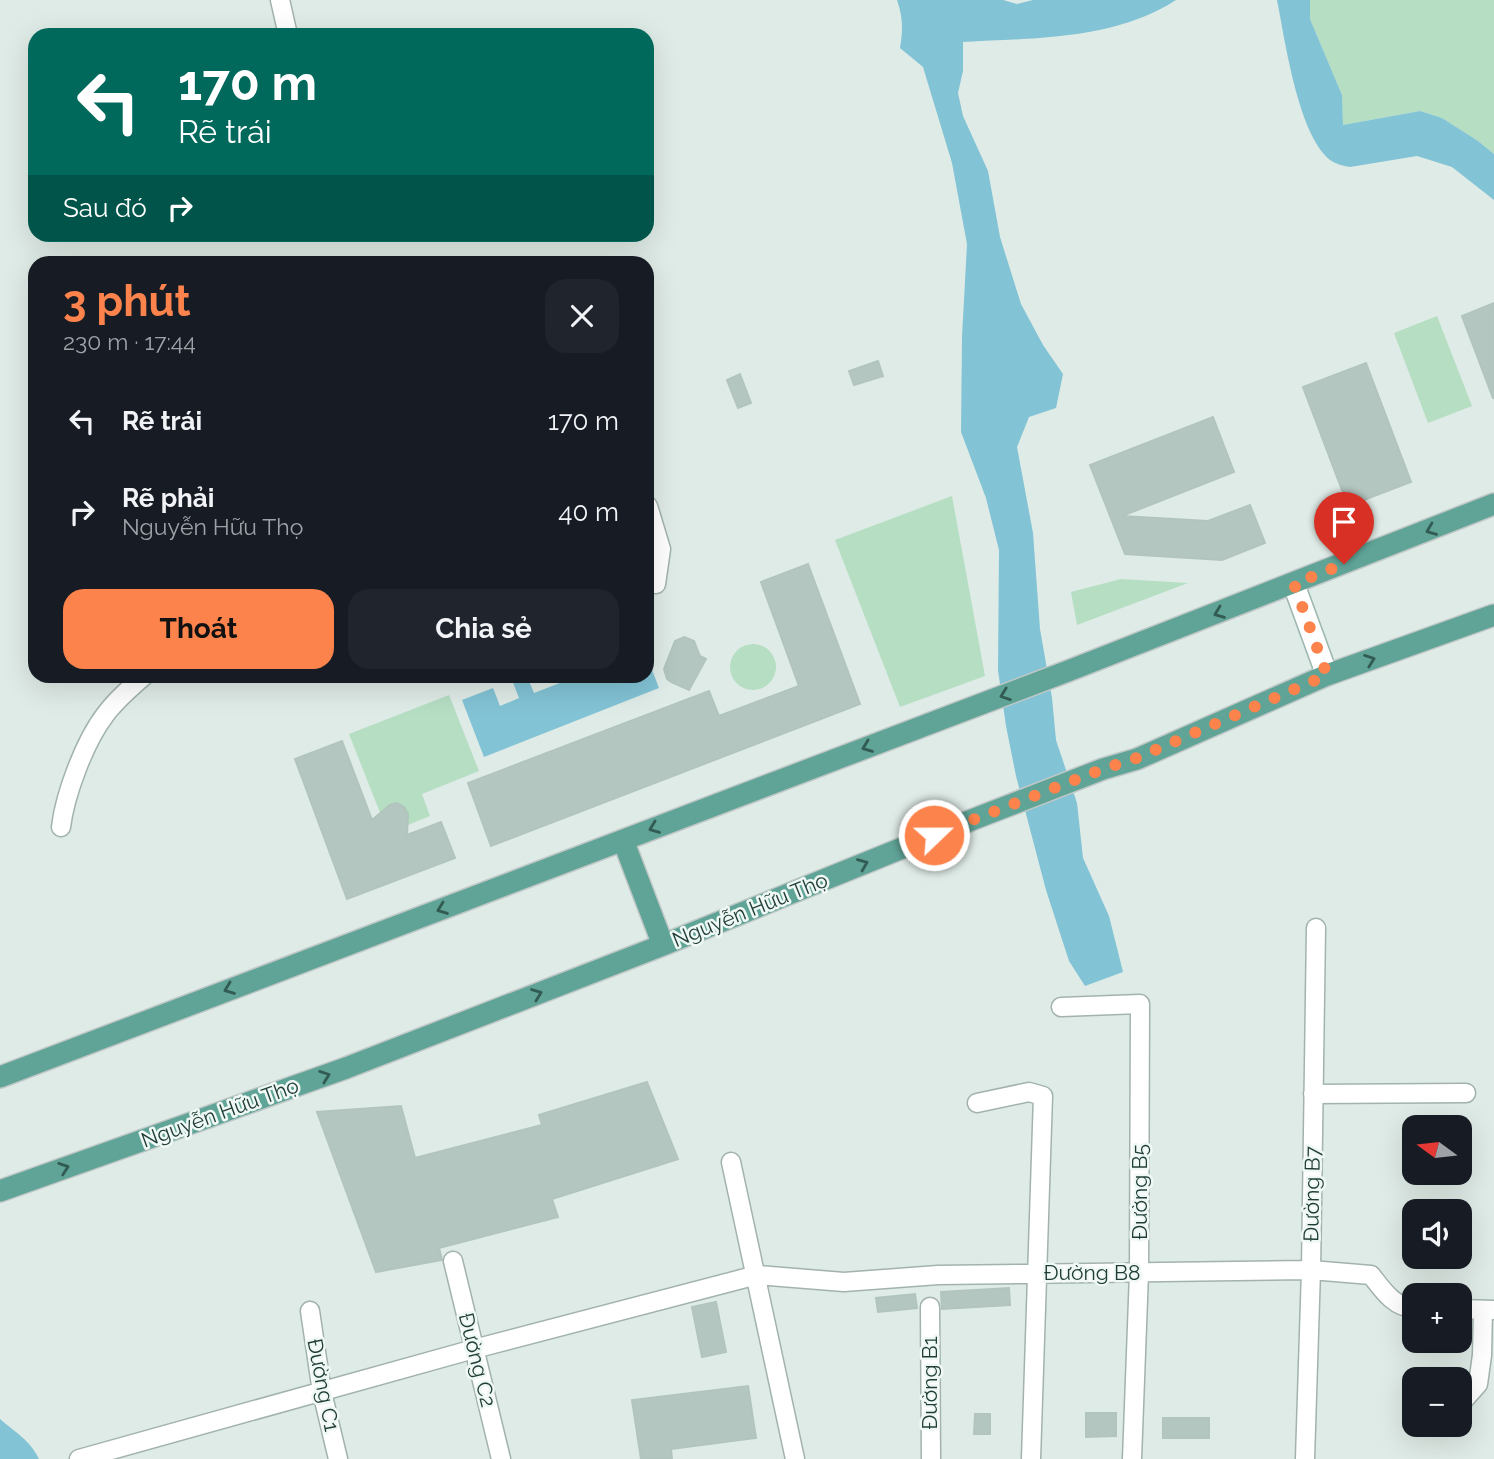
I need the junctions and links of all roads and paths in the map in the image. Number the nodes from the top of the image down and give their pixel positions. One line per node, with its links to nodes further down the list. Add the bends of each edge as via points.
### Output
1 (280, 0): 2 (street)
2 (286, 28)
3 (1494, 504): 6 (main road, one-way to 6)
4 (654, 526): 5 (street, via 661,549)
5 (656, 584)
6 (1294, 584): 8 (main road); 11 (main road, one-way to 11)
7 (1494, 615): 8 (main road, Nguyễn Hữu Thọ, one-way to 7)
8 (1327, 675): 13 (main road, Nguyễn Hữu Thọ, one-way to 8, via 1137,758)
9 (136, 683): 10 (street, via 96,729 76,774)
10 (61, 827)
11 (622, 840): 13 (main road); 15 (main road, one-way to 15)
12 (1316, 928): 17 (street, Đường B7)
13 (663, 944): 20 (main road, Nguyễn Hữu Thọ, one-way to 13, via 346,1068)
14 (1061, 1007): 24 (street, Đường B5, via 1140,1004)
15 (0, 1077)
16 (1466, 1093): 17 (street)
17 (1313, 1094): 22 (street, Đường B7)
18 (977, 1103): 23 (street, via 1028,1092 1043,1096)
19 (731, 1162): 25 (street)
20 (0, 1191)
21 (453, 1261): 30 (street, Đường C2)
22 (1311, 1270): 24 (street, Đường B8); 26 (street, Đường B8, via 1371,1275); 40 (street, Đường B7)
23 (1036, 1273): 24 (street, Đường B8); 25 (street, Đường B8, via 844,1282); 38 (street)
24 (1139, 1273): 39 (street, Đường B5)
25 (757, 1275): 30 (street, Đường B8); 36 (street)
26 (1402, 1305)
27 (930, 1307): 37 (street, Đường B1)
28 (1488, 1310): 31 (street, via 1478,1384)
29 (310, 1311): 32 (street, Đường C1)
30 (474, 1349): 32 (street, Đường B8); 35 (street, Đường C2)
31 (1472, 1391)
32 (323, 1392): 33 (street, Đường B8); 34 (street, Đường C1)
33 (79, 1459)
34 (338, 1459)
35 (501, 1459)
36 (795, 1459)
37 (930, 1459)
38 (1031, 1459)
39 (1132, 1459)
40 (1305, 1459)

